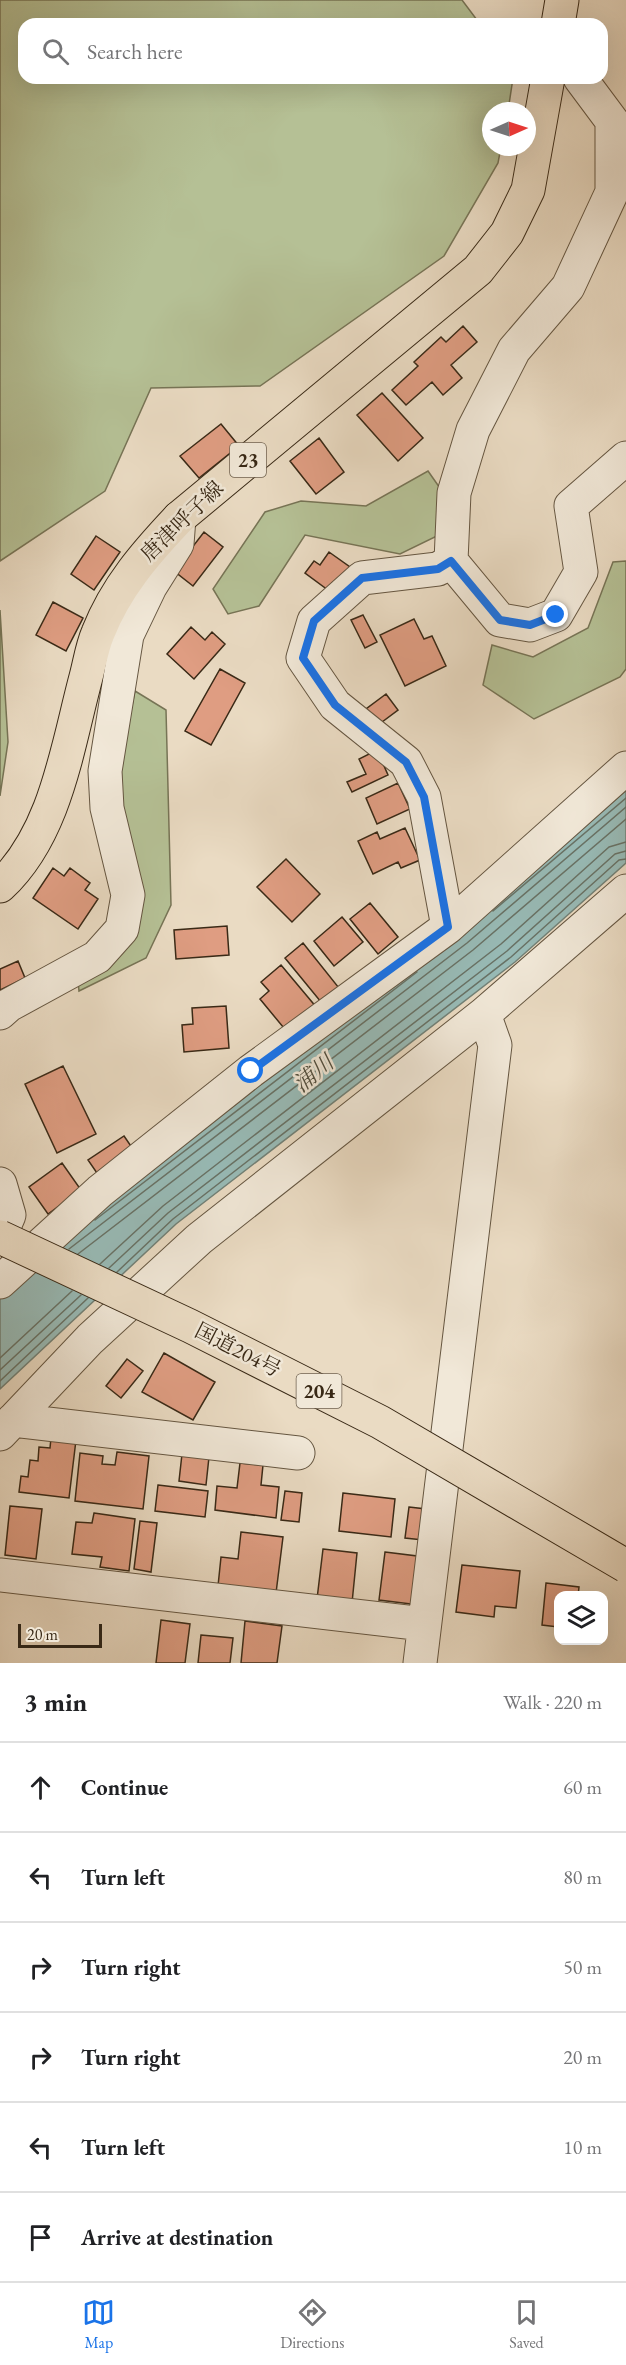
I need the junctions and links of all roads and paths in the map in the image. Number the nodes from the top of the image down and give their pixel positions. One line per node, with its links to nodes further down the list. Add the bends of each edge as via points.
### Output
1 (562, 0): 2 (main road)
2 (559, 18)
3 (547, 84): 8 (main road, 唐津呼子線 / 23, via 528,190 507,233 478,270)
4 (584, 84): 6 (street, via 612,121 612,192)
5 (626, 213): 6 (street, via 590,264)
6 (568, 287): 9 (street, via 514,350 473,430 454,493)
7 (626, 458): 9 (street, via 571,506 581,572 556,615 530,625 500,620)
8 (179, 518): 11 (main road, 唐津呼子線 / 23, via 137,563 113,599 97,635 43,826); 14 (street, via 177,544 127,635 105,771 107,808 128,895 123,929 97,957)
9 (451, 561): 13 (street, via 438,569 362,578 314,621 303,658 335,705 406,762 424,797)
10 (626, 768): 13 (street)
11 (0, 886)
12 (626, 891): 15 (street)
13 (448, 927): 18 (street, via 251,1071 109,1184)
14 (0, 1013)
15 (484, 1014): 19 (street, via 199,1239 90,1339); 23 (street, via 495,1045)
16 (0, 1184): 17 (street, via 9,1215)
17 (0, 1236): 21 (main road, 国道204号 / 204, bridge, via 381,1422)
18 (0, 1282)
19 (7, 1427): 20 (street)
20 (298, 1453)
21 (626, 1566)
22 (0, 1575): 23 (street)
23 (424, 1624): 24 (street)
24 (420, 1663)

